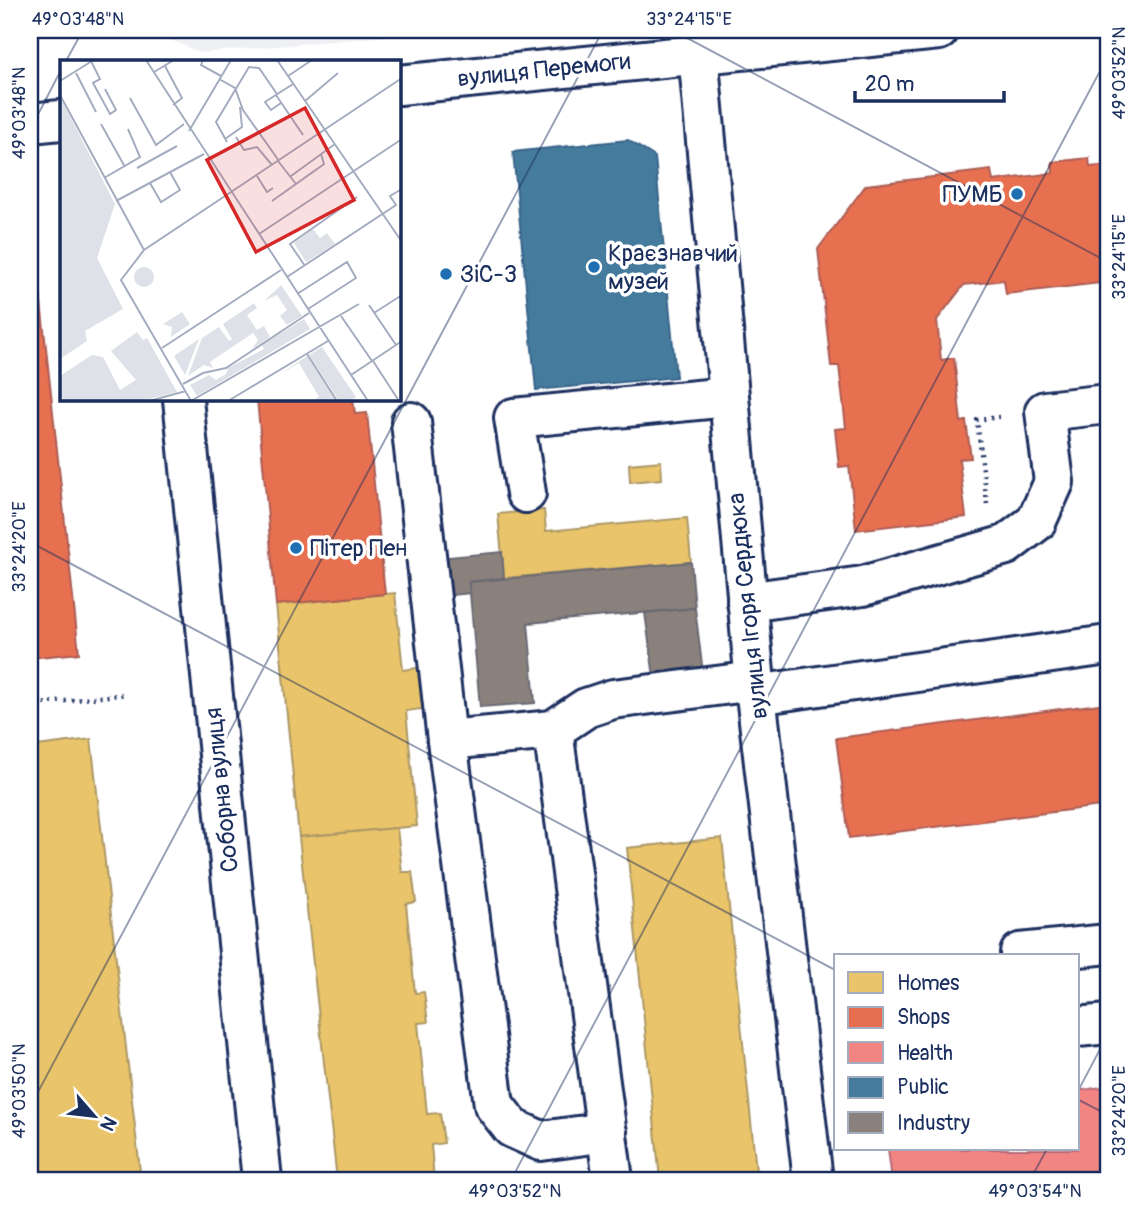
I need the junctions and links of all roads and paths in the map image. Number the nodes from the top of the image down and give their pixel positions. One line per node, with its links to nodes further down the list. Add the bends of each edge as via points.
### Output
1 (939, 30): 2 (street, вулиця Перемоги)
2 (697, 42): 3 (street, вулиця Перемоги); 6 (street, вулиця Ігоря Сердюка)
3 (401, 85)
4 (60, 120): 5 (street)
5 (30, 123)
6 (728, 397): 11 (street, via 514,418); 13 (street, вулиця Ігоря Сердюка)
7 (183, 401): 25 (street, Соборна вулиця)
8 (1108, 404): 9 (street)
9 (1045, 411): 12 (path, via 977,420); 13 (street, via 1054,482 1036,522 1006,545 863,586)
10 (411, 422): 19 (street)
11 (526, 493)
12 (988, 510)
13 (747, 602): 15 (street, вулиця Ігоря Сердюка)
14 (1108, 645): 15 (street)
15 (756, 688): 18 (street, via 613,699 586,708); 27 (street, вулиця Ігоря Сердюка)
16 (126, 694): 17 (path)
17 (30, 705)
18 (553, 730): 19 (street); 24 (street)
19 (447, 740): 24 (street, via 494,1105 512,1128 541,1141)
20 (1108, 944): 21 (street)
21 (1020, 954)
22 (1108, 1024): 23 (street)
23 (1078, 1027)
24 (607, 1132): 26 (street)
25 (262, 1180)
26 (613, 1180)
27 (813, 1180)

